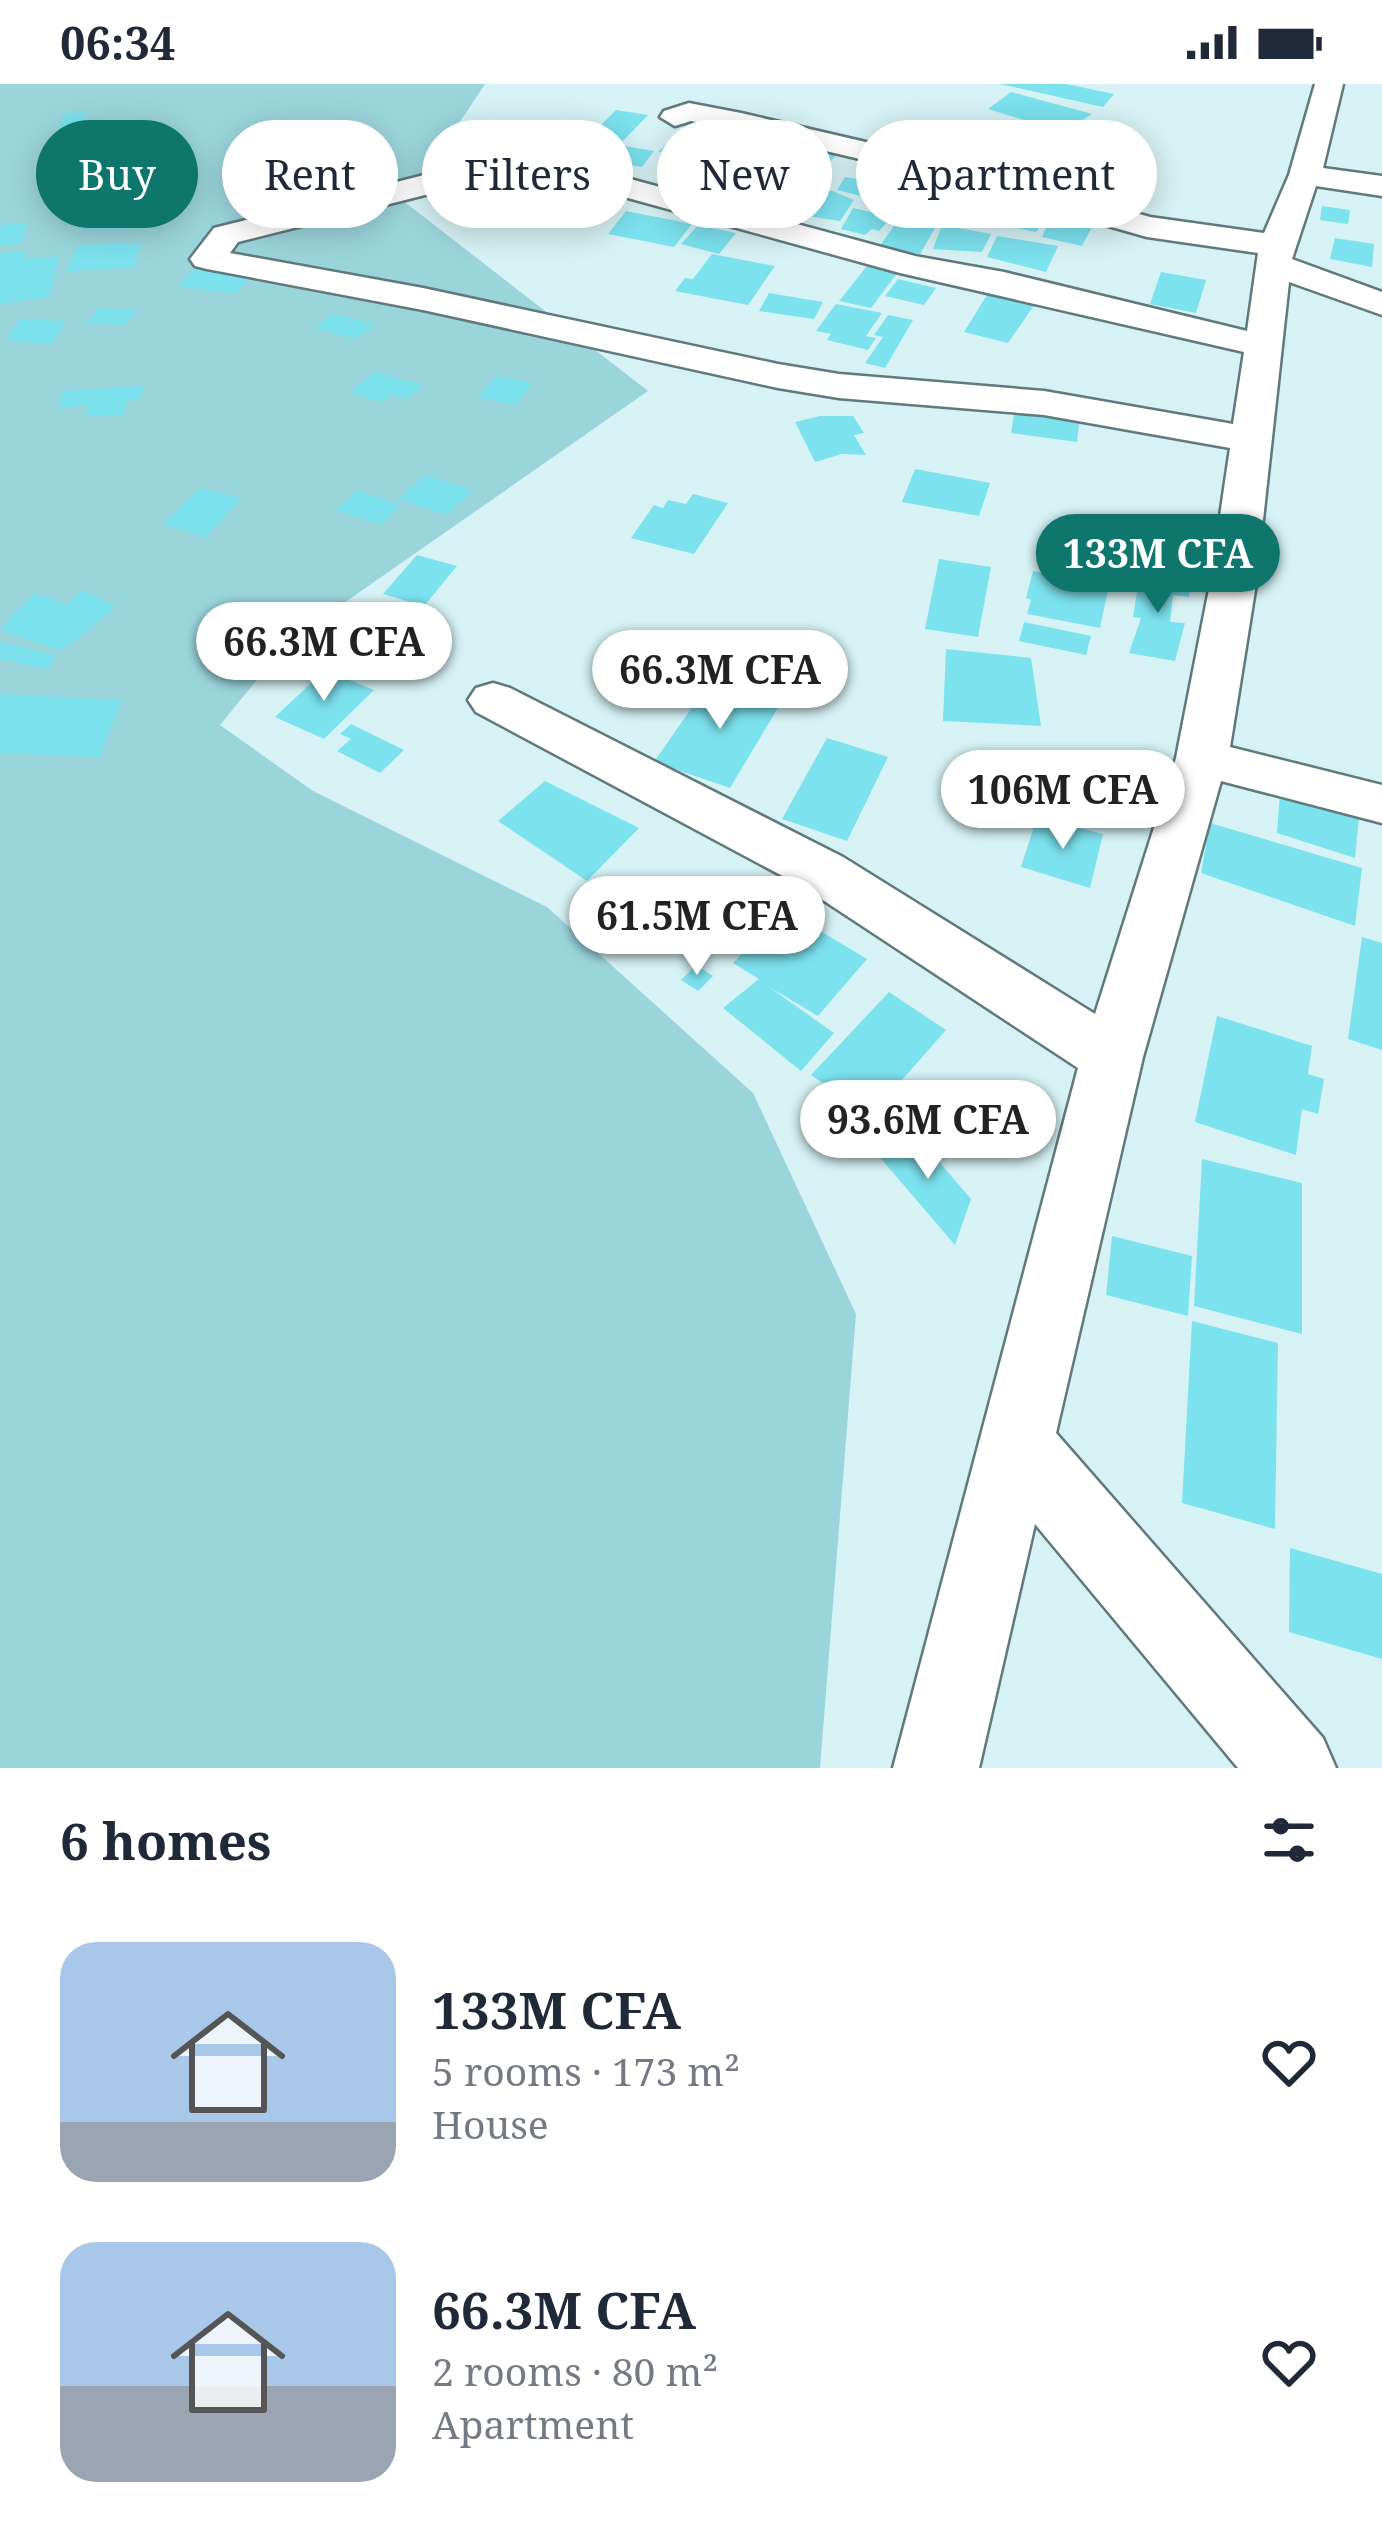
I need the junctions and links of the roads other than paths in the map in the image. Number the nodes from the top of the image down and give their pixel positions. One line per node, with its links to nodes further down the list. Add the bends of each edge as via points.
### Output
1 (1329, 84): 3 (street)
2 (675, 118): 5 (street, via 689,112 734,120)
3 (1305, 175): 4 (street); 5 (street)
4 (1382, 186)
5 (1277, 256): 6 (street); 7 (street)
6 (1382, 304)
7 (1264, 346): 8 (street); 8 (street, via 912,266 549,166 440,181 226,235 207,259 798,379 1044,403)
8 (1252, 440): 10 (street)
9 (493, 700): 12 (street, via 823,872)
10 (1202, 758): 11 (street); 12 (street)
11 (1382, 804)
12 (1112, 1057): 13 (street)
13 (1017, 1444): 14 (street); 15 (street)
14 (937, 1768)
15 (1292, 1768)

